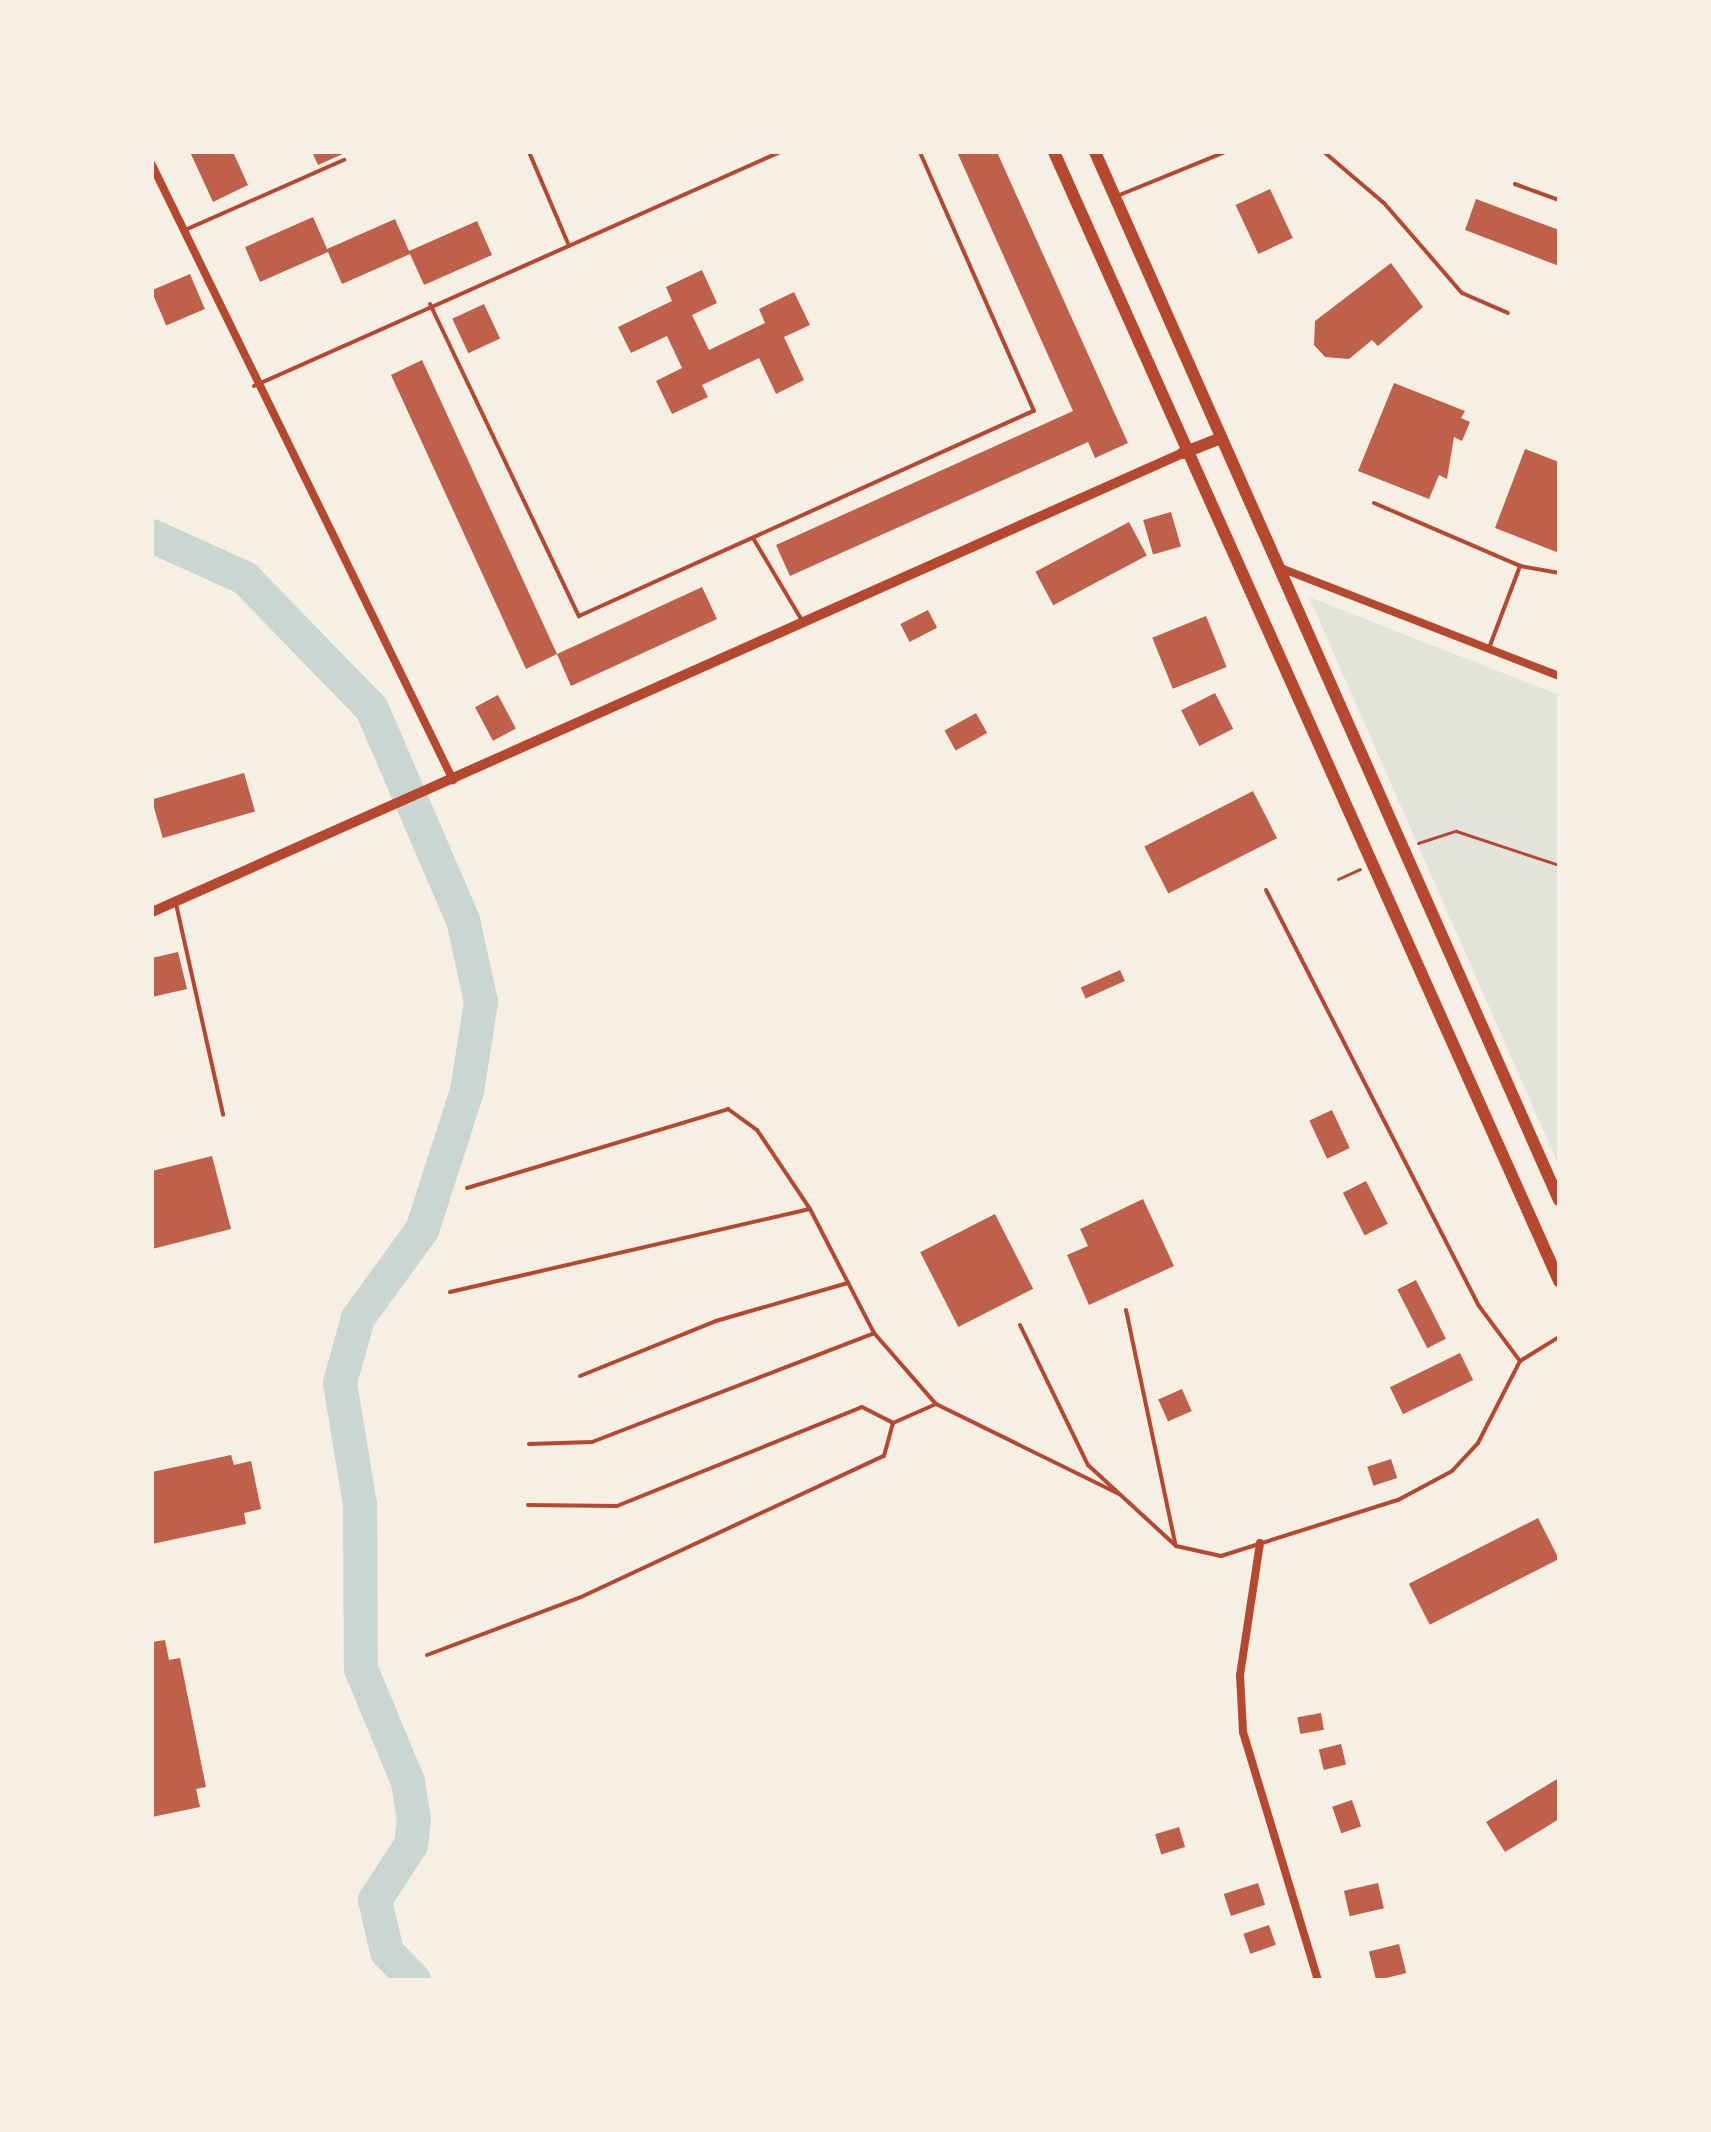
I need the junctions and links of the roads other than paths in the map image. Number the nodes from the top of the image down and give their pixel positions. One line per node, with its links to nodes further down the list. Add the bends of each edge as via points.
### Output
1 (529, 152): 14 (lane)
2 (780, 152): 14 (lane)
3 (920, 152): 21 (lane, via 1034,411)
4 (1054, 152): 19 (main road)
5 (1095, 152): 11 (main road)
6 (1225, 152): 11 (lane)
7 (1324, 152): 16 (lane, via 1384,203 1462,293)
8 (344, 160): 13 (lane)
9 (152, 165): 13 (street)
10 (1515, 184): 12 (lane)
11 (1115, 197): 18 (main road)
12 (1559, 200)
13 (182, 231): 17 (street)
14 (569, 246): 15 (lane)
15 (430, 304): 17 (lane); 21 (lane, via 579,616)
16 (1508, 313)
17 (254, 386): 28 (street)
18 (1221, 438): 19 (main road); 23 (main road)
19 (1183, 453): 25 (street); 36 (main road)
20 (1374, 503): 22 (lane)
21 (753, 538): 25 (lane)
22 (1520, 566): 24 (lane); 26 (lane)
23 (1278, 567): 26 (street); 34 (main road)
24 (1559, 573)
25 (801, 619): 28 (street)
26 (1489, 648): 27 (street)
27 (1559, 676)
28 (453, 780): 30 (street)
29 (1266, 890): 43 (lane, via 1479,1306)
30 (176, 904): 31 (street); 32 (lane)
31 (152, 912)
32 (223, 1115)
33 (467, 1188): 35 (lane, via 728,1109 757,1130)
34 (1559, 1200)
35 (810, 1209): 37 (lane); 38 (lane)
36 (1559, 1281)
37 (848, 1283): 41 (lane); 44 (lane, via 716,1321)
38 (450, 1292)
39 (1126, 1310): 51 (lane)
40 (1020, 1325): 48 (lane, via 1088,1465)
41 (874, 1333): 45 (lane); 47 (lane, via 592,1442)
42 (1559, 1337): 43 (lane)
43 (1520, 1361): 50 (lane, via 1478,1443 1452,1471 1398,1500)
44 (580, 1376)
45 (936, 1404): 46 (lane); 48 (lane)
46 (893, 1423): 49 (lane, via 862,1407 617,1506); 52 (lane, via 884,1456 581,1597)
47 (529, 1444)
48 (1119, 1494): 51 (lane)
49 (528, 1505)
50 (1260, 1543): 51 (lane, via 1221,1556); 53 (street, via 1240,1675 1243,1732)
51 (1176, 1546)
52 (427, 1655)
53 (1318, 1980)

